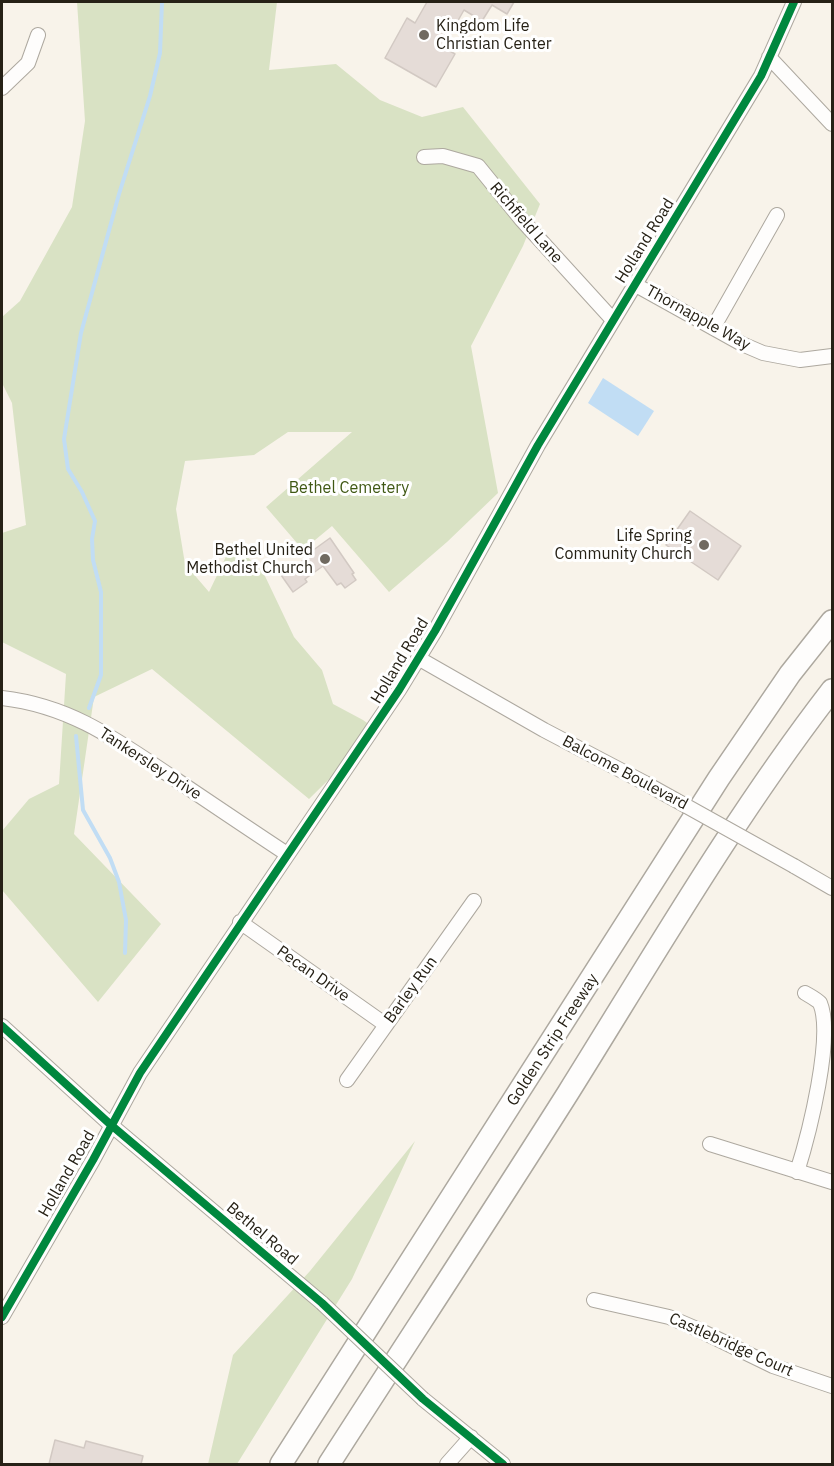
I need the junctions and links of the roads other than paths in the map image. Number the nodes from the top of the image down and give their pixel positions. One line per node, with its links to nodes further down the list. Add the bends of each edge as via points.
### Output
1 (794, 2): 3 (street, Holland Road)
2 (38, 35): 4 (street, via 28,63)
3 (769, 57): 5 (street); 8 (street, Holland Road, via 714,156)
4 (2, 88)
5 (832, 124)
6 (424, 157): 9 (street, Richfield Lane, via 443,156 478,166 520,219)
7 (777, 215): 10 (street)
8 (634, 284): 9 (street, Holland Road); 10 (street, Thornapple Way)
9 (613, 320): 13 (street, Holland Road)
10 (713, 328): 11 (street, Thornapple Way, via 775,357 806,360)
11 (832, 356)
12 (832, 621): 33 (highway, Golden Strip Freeway, via 784,682 719,778)
13 (418, 658): 16 (street, Holland Road); 17 (street, Balcome Boulevard, bridge)
14 (832, 690): 34 (highway, via 786,750 703,875)
15 (2, 698): 16 (street, Tankersley Drive, via 39,704 82,721)
16 (287, 854): 19 (street, Holland Road)
17 (832, 888)
18 (474, 901): 21 (street, Barley Run)
19 (240, 922): 21 (street, Pecan Drive); 24 (street, Holland Road, via 140,1073)
20 (805, 993): 26 (street, via 823,1008 830,1053 824,1087)
21 (386, 1025): 23 (street, Barley Run)
22 (2, 1026): 24 (street, Bethel Road)
23 (347, 1080)
24 (111, 1125): 28 (street, Holland Road); 32 (street, Bethel Road, bridge, via 322,1303 423,1398)
25 (710, 1144): 26 (street)
26 (797, 1172): 27 (street)
27 (832, 1182)
28 (6, 1299): 30 (street, Holland Road)
29 (594, 1300): 31 (street, Castlebridge Court, via 669,1317 773,1366)
30 (2, 1317)
31 (832, 1386)
32 (471, 1437): 35 (street); 36 (street, Bethel Road)
33 (281, 1464)
34 (329, 1464)
35 (447, 1464)
36 (503, 1464)

